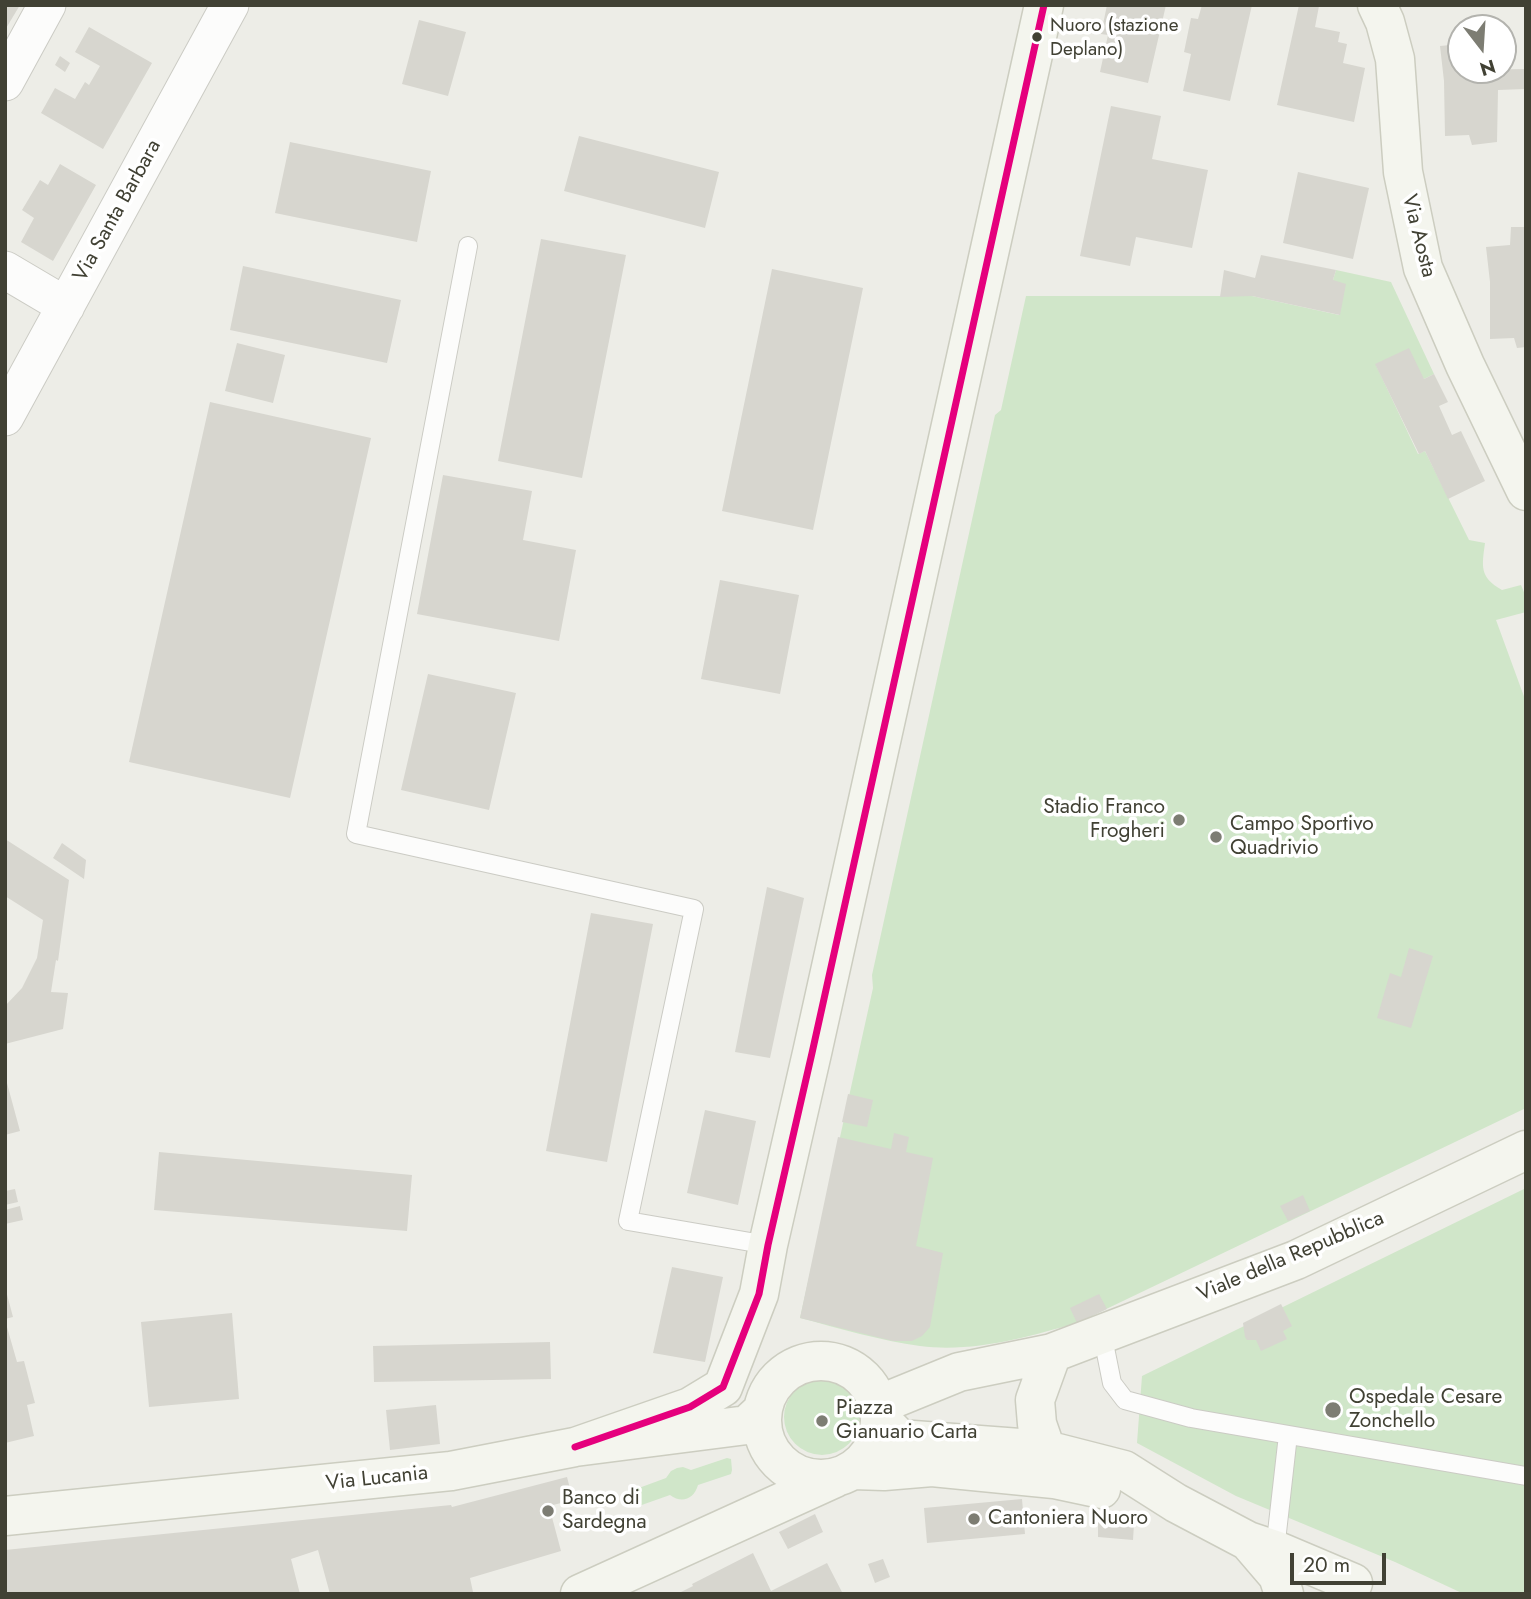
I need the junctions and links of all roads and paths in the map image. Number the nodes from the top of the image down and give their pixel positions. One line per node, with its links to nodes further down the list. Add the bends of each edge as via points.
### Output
1 (47, 5): 5 (street)
2 (230, 5): 8 (street, Via Santa Barbara)
3 (1044, 5): 12 (street)
4 (1377, 5): 10 (street, Via Aosta, via 1395,59 1403,172 1423,268)
5 (5, 82)
6 (468, 246): 12 (lane, via 356,834 694,909 628,1221)
7 (5, 270): 8 (street)
8 (66, 306): 9 (street, Via Santa Barbara)
9 (5, 417)
10 (1526, 491)
11 (1526, 1150): 14 (street, Viale della Repubblica, via 1296,1260)
12 (768, 1245): 13 (street)
13 (759, 1294): 16 (street); 19 (street, via 723,1387 690,1407)
14 (1102, 1333): 15 (street, Viale della Repubblica); 18 (lane, via 1112,1383 1125,1400 1191,1418)
15 (1052, 1353): 17 (street, Viale della Repubblica, via 959,1372); 20 (street, via 1035,1400)
16 (758, 1412): 17 (street, via 788,1371 823,1361 847,1367 867,1382); 19 (street, Via Lucania); 21 (street, via 764,1439 780,1464 806,1478)
17 (879, 1412): 20 (street, via 900,1439); 21 (street, via 880,1432 870,1454)
18 (1288, 1435): 22 (lane); 24 (lane)
19 (575, 1447): 23 (street, Via Lucania, via 451,1471)
20 (1050, 1465): 21 (street); 24 (street, via 1124,1470 1176,1503)
21 (844, 1474): 26 (street)
22 (1526, 1476)
23 (5, 1516)
24 (1261, 1545): 25 (street); 27 (street)
25 (1365, 1588): 28 (street, via 1334,1582)
26 (580, 1594)
27 (1284, 1594)
28 (1307, 1594)

